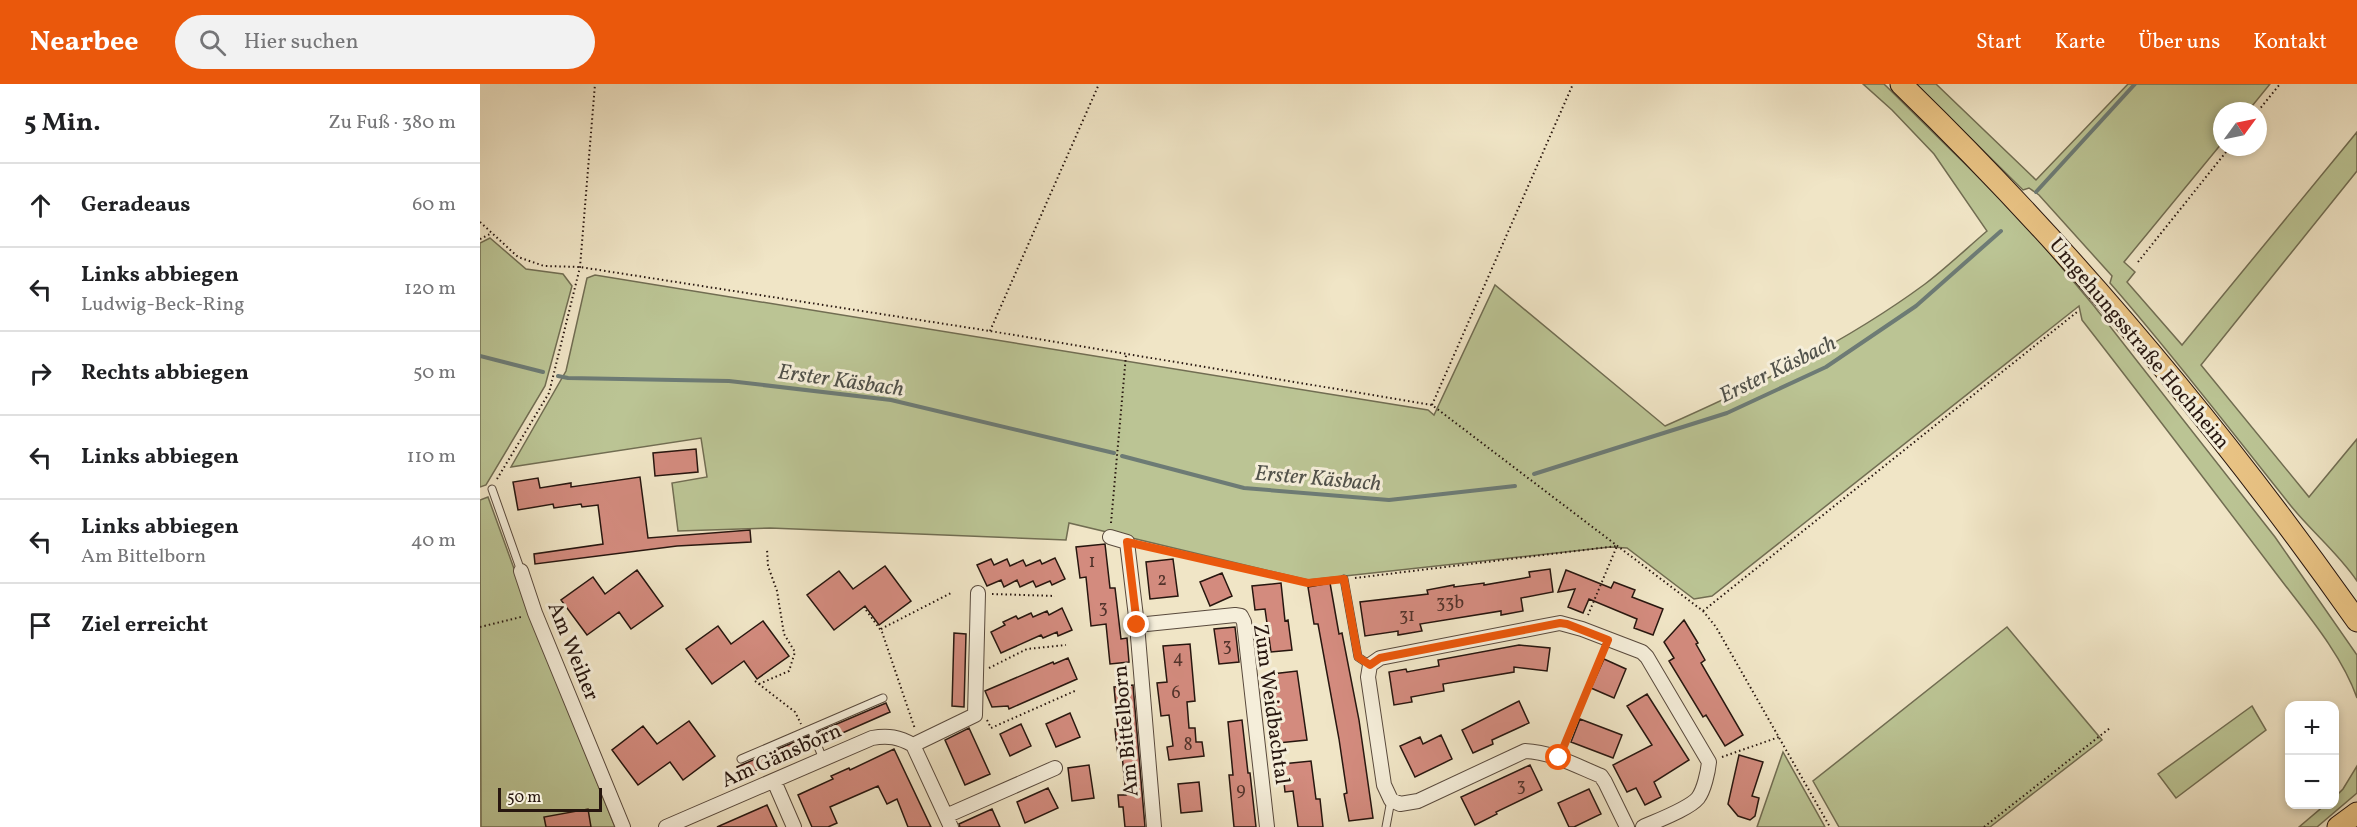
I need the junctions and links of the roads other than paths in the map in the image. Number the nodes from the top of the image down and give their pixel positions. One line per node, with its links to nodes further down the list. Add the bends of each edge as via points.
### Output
1 (1901, 84): 7 (main road, Umgehungsstraße Hochheim, via 2038,224 2156,358 2265,494)
2 (492, 489): 4 (lane, Am Weiher)
3 (1110, 537): 8 (street, Am Bittelborn, via 1127,542)
4 (521, 571): 19 (street, Am Weiher)
5 (1344, 579): 9 (lane, via 1358,657)
6 (978, 593): 12 (street, via 975,715)
7 (2357, 621)
8 (1137, 625): 22 (street, Am Bittelborn); 23 (street, Zum Weidbachtal, via 1241,616)
9 (1370, 665): 17 (street, via 1372,710 1384,785); 26 (street, via 1380,658 1560,623 1642,652 1709,762 1698,798)
10 (883, 698): 11 (lane)
11 (808, 731): 13 (lane); 14 (lane)
12 (914, 746): 14 (street, Am Gänsborn, via 903,739 884,736); 18 (street)
13 (741, 759)
14 (820, 761): 16 (street, Am Gänsborn)
15 (1055, 768): 18 (street)
16 (774, 781): 20 (street, Am Gänsborn); 21 (street)
17 (1391, 800): 24 (lane); 25 (street, via 1400,804 1418,801 1526,751 1559,758 1601,776)
18 (948, 821)
19 (623, 827)
20 (666, 827)
21 (794, 827)
22 (1154, 827)
23 (1267, 827)
24 (1386, 827)
25 (1627, 827)
26 (1643, 827)

